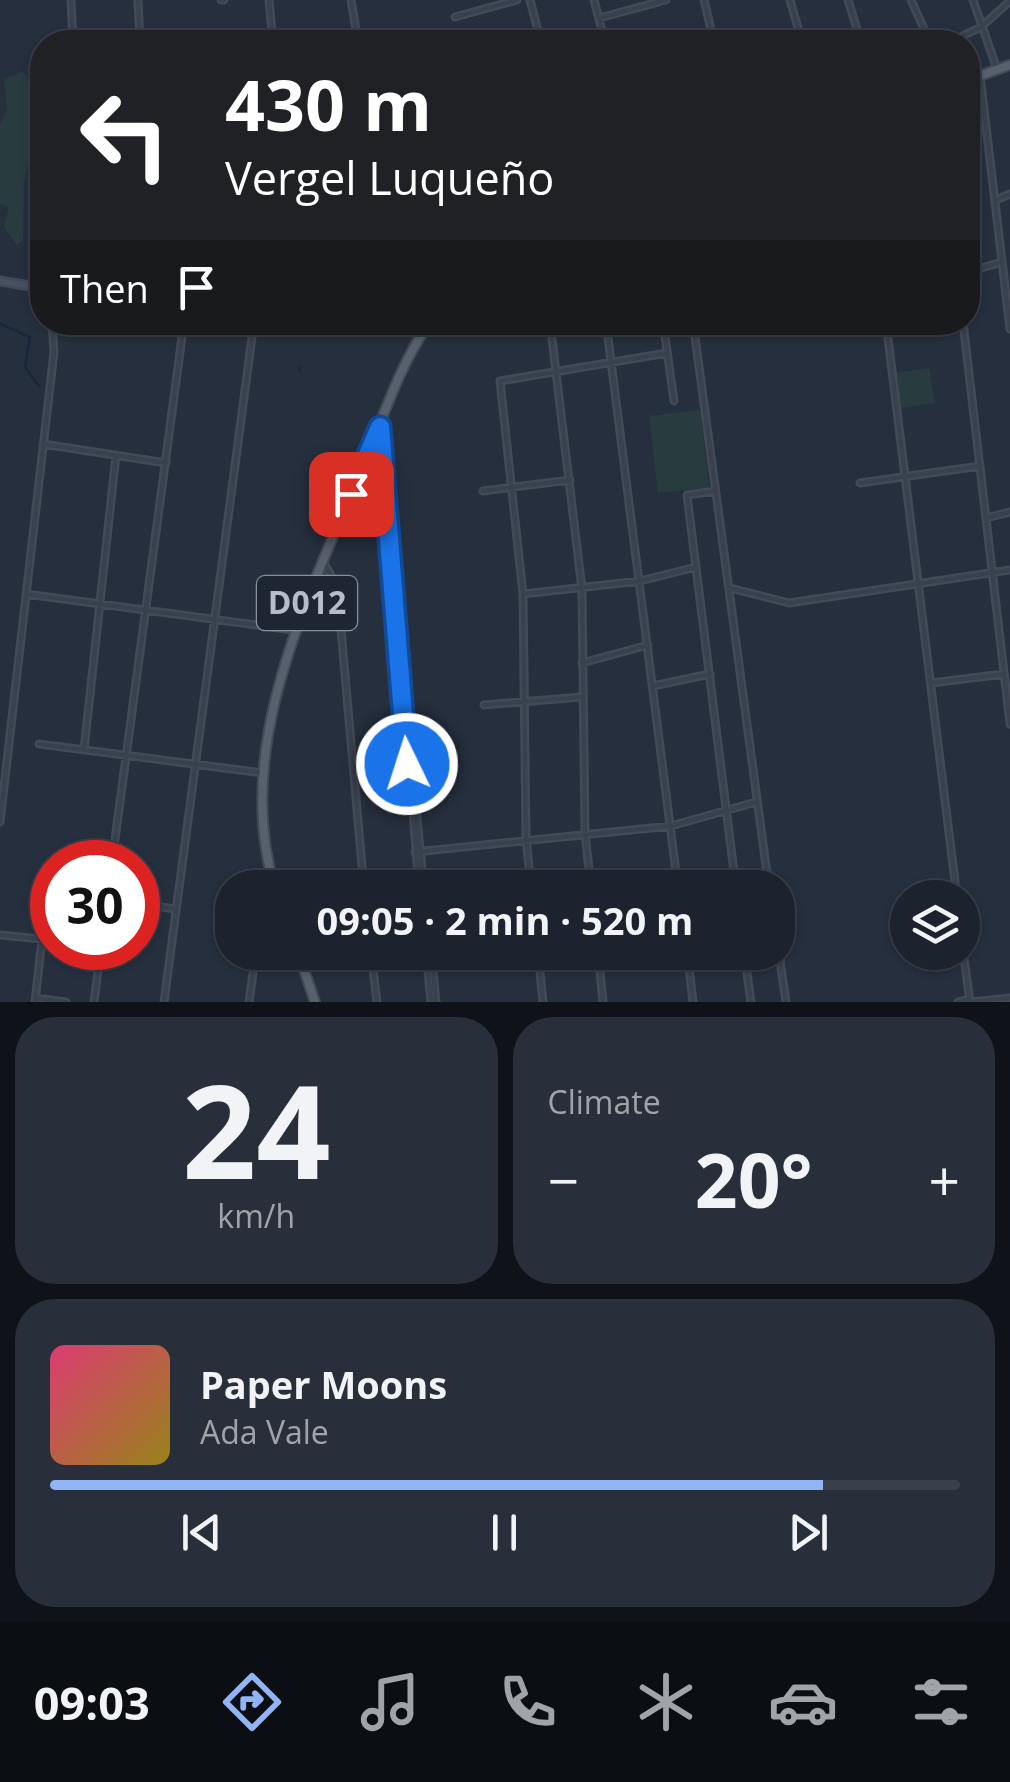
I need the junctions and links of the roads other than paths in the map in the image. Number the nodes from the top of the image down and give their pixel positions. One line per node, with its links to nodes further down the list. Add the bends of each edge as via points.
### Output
1 (70, 0): 18 (street)
2 (138, 0): 19 (street)
3 (269, 0): 20 (street)
4 (351, 0): 21 (street)
5 (517, 0): 15 (street)
6 (530, 0): 22 (street)
7 (594, 0): 16 (street)
8 (666, 0): 16 (street)
9 (704, 0): 24 (street)
10 (790, 0): 25 (street)
11 (848, 0): 26 (street)
12 (911, 0): 27 (street)
13 (973, 0): 17 (street)
14 (1010, 0): 17 (street)
15 (455, 17)
16 (599, 18): 23 (street)
17 (981, 27): 28 (street); 30 (street)
18 (72, 30)
19 (139, 30)
20 (272, 30)
21 (356, 30)
22 (538, 30)
23 (602, 30)
24 (711, 30)
25 (799, 30)
26 (857, 30)
27 (925, 30)
28 (975, 30)
29 (1010, 64): 30 (main road)
30 (997, 69): 31 (main road)
31 (980, 75): 33 (street)
32 (1010, 194): 33 (street)
33 (995, 200): 35 (street)
34 (1010, 256): 35 (street)
35 (1002, 260): 36 (street); 39 (street)
36 (980, 268)
37 (0, 282): 38 (main road)
38 (30, 286)
39 (1010, 321): 40 (street)
40 (1010, 329)
41 (53, 335): 56 (street)
42 (182, 335): 58 (street)
43 (252, 335): 80 (street)
44 (423, 335): 55 (main road, D012)
45 (552, 335): 53 (street)
46 (608, 335): 52 (street)
47 (665, 335): 51 (street)
48 (695, 335): 65 (street)
49 (888, 335): 60 (street)
50 (965, 335): 59 (street)
51 (667, 353): 52 (street); 54 (street)
52 (612, 364): 53 (street); 72 (street)
53 (556, 373): 61 (street); 63 (street, via 500,381)
54 (674, 401)
55 (380, 427): 68 (main road, D012); 105 (street)
56 (43, 444): 57 (street); 76 (street)
57 (116, 455): 58 (street); 78 (street)
58 (166, 463): 79 (street)
59 (980, 466): 60 (street); 67 (street)
60 (906, 476): 62 (street); 73 (street)
61 (570, 480): 63 (street); 75 (street)
62 (860, 483)
63 (512, 487): 64 (street); 77 (street)
64 (483, 490)
65 (715, 491): 69 (street, via 687,495); 74 (street)
66 (1010, 512): 67 (street)
67 (986, 518): 71 (street)
68 (323, 562): 81 (main road, D012); 107 (street, via 337,585)
69 (696, 567): 72 (street); 84 (street)
70 (1010, 570): 71 (street)
71 (993, 574): 73 (street); 85 (street)
72 (640, 581): 75 (street); 82 (street)
73 (919, 583): 74 (street, via 789,604); 86 (street)
74 (728, 587): 98 (street)
75 (582, 589): 77 (street); 83 (street)
76 (26, 594): 78 (street); 100 (street)
77 (524, 594): 90 (street)
78 (99, 603): 79 (street); 94 (street)
79 (146, 610): 80 (street); 95 (street)
80 (214, 620): 81 (street); 96 (street)
81 (298, 630): 97 (main road, D012)
82 (648, 645): 83 (street); 87 (street)
83 (582, 663): 89 (street)
84 (710, 674): 87 (street); 99 (street)
85 (1004, 674): 86 (street); 88 (street)
86 (931, 683): 114 (street)
87 (653, 686): 101 (street)
88 (1008, 691): 92 (street)
89 (581, 697): 90 (street); 102 (street)
90 (522, 702): 91 (street); 103 (street)
91 (484, 705)
92 (1010, 724)
93 (39, 744): 94 (street)
94 (84, 750): 95 (street)
95 (126, 756): 96 (street); 104 (street)
96 (195, 764): 97 (street); 116 (street)
97 (264, 773): 106 (main road, D012)
98 (756, 802): 99 (street); 113 (street)
99 (725, 810): 101 (street); 112 (street)
100 (0, 822)
101 (670, 826): 102 (street); 111 (street)
102 (585, 834): 103 (street); 110 (street)
103 (526, 837): 105 (street); 109 (street)
104 (115, 840)
105 (418, 851): 108 (street)
106 (271, 870)
107 (362, 870)
108 (420, 870)
109 (529, 870)
110 (589, 870)
111 (676, 870)
112 (733, 870)
113 (765, 870)
114 (955, 880)
115 (160, 907): 116 (street)
116 (176, 909): 136 (street)
117 (0, 935): 118 (street)
118 (30, 938)
119 (39, 970): 132 (street)
120 (98, 970): 135 (street)
121 (304, 970): 138 (main road)
122 (374, 970): 139 (street)
123 (431, 970): 140 (street)
124 (540, 970): 141 (street)
125 (600, 970): 142 (street)
126 (689, 970): 143 (street)
127 (747, 970): 144 (street)
128 (781, 970): 145 (street)
129 (966, 970): 133 (street)
130 (253, 973): 137 (street)
131 (1010, 998): 133 (street)
132 (36, 1000): 134 (street)
133 (970, 1001): 146 (street)
134 (66, 1002)
135 (94, 1002)
136 (164, 1002)
137 (250, 1002)
138 (315, 1002)
139 (377, 1002)
140 (434, 1002)
141 (543, 1002)
142 (603, 1002)
143 (693, 1002)
144 (751, 1002)
145 (786, 1002)
146 (958, 1002)

